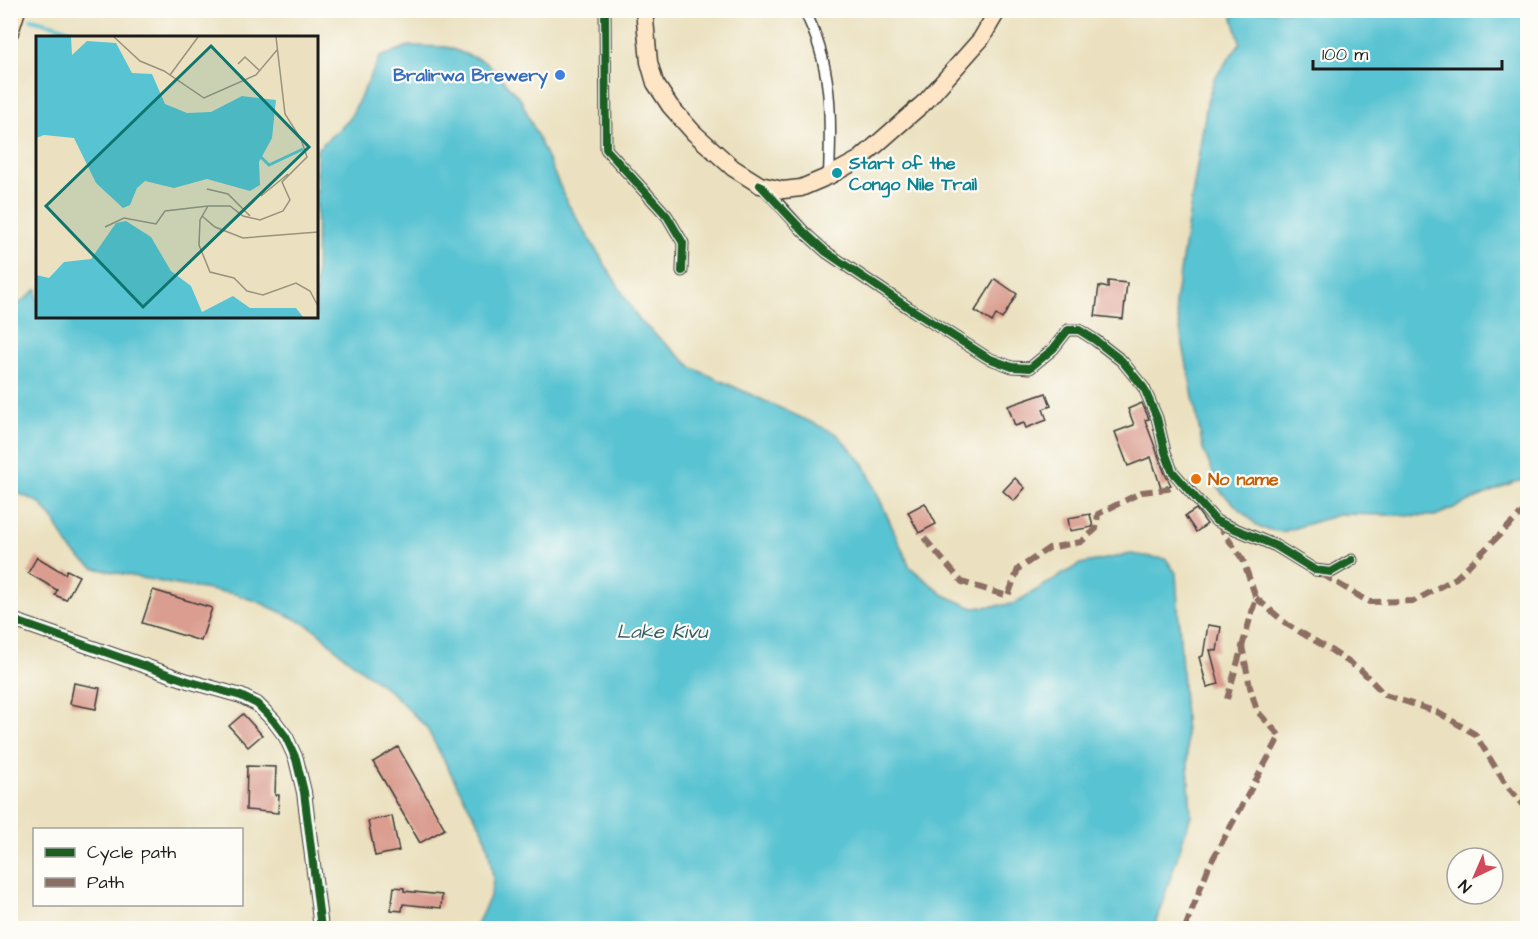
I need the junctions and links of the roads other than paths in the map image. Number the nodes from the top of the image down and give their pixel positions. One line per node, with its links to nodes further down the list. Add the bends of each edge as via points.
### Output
1 (17, 10): 6 (main road)
2 (605, 10): 9 (street, via 606,149 667,216 683,243)
3 (644, 10): 8 (main road, via 649,62 660,91 702,140 733,168)
4 (804, 10): 7 (street, via 822,55 830,93)
5 (998, 10): 7 (main road, via 981,39 926,102 860,159)
6 (10, 32)
7 (829, 176): 8 (main road, via 801,188 783,190)
8 (760, 185): 10 (street, via 826,252 988,358 1012,368 1030,368 1068,330 1079,330 1095,340 1122,361 1144,388 1172,471 1216,521 1276,546 1315,570 1330,572)
9 (682, 270)
10 (1352, 560)
11 (10, 619): 12 (street, via 257,704 274,721 296,759 304,792)
12 (321, 928)

